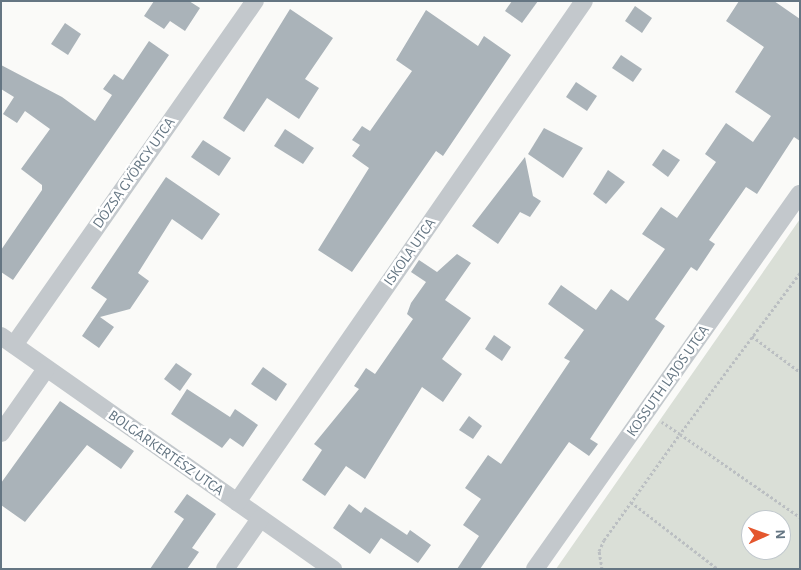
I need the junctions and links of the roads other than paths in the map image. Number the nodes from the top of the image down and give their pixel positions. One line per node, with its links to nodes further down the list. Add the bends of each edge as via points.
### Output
1 (255, 1): 4 (street, DÓZSA GYÖRGY UTCA)
2 (584, 1): 7 (street, ISKOLA UTCA)
3 (800, 194): 11 (street, KOSSUTH LAJOS UTCA)
4 (8, 340): 5 (street, BOLGÁRKERTÉSZ UTCA)
5 (46, 369): 6 (street); 7 (street, BOLGÁRKERTÉSZ UTCA)
6 (1, 433)
7 (236, 502): 8 (street, BOLGÁRKERTÉSZ UTCA)
8 (260, 519): 9 (street); 10 (street, BOLGÁRKERTÉSZ UTCA)
9 (225, 569)
10 (333, 569)
11 (535, 569)

